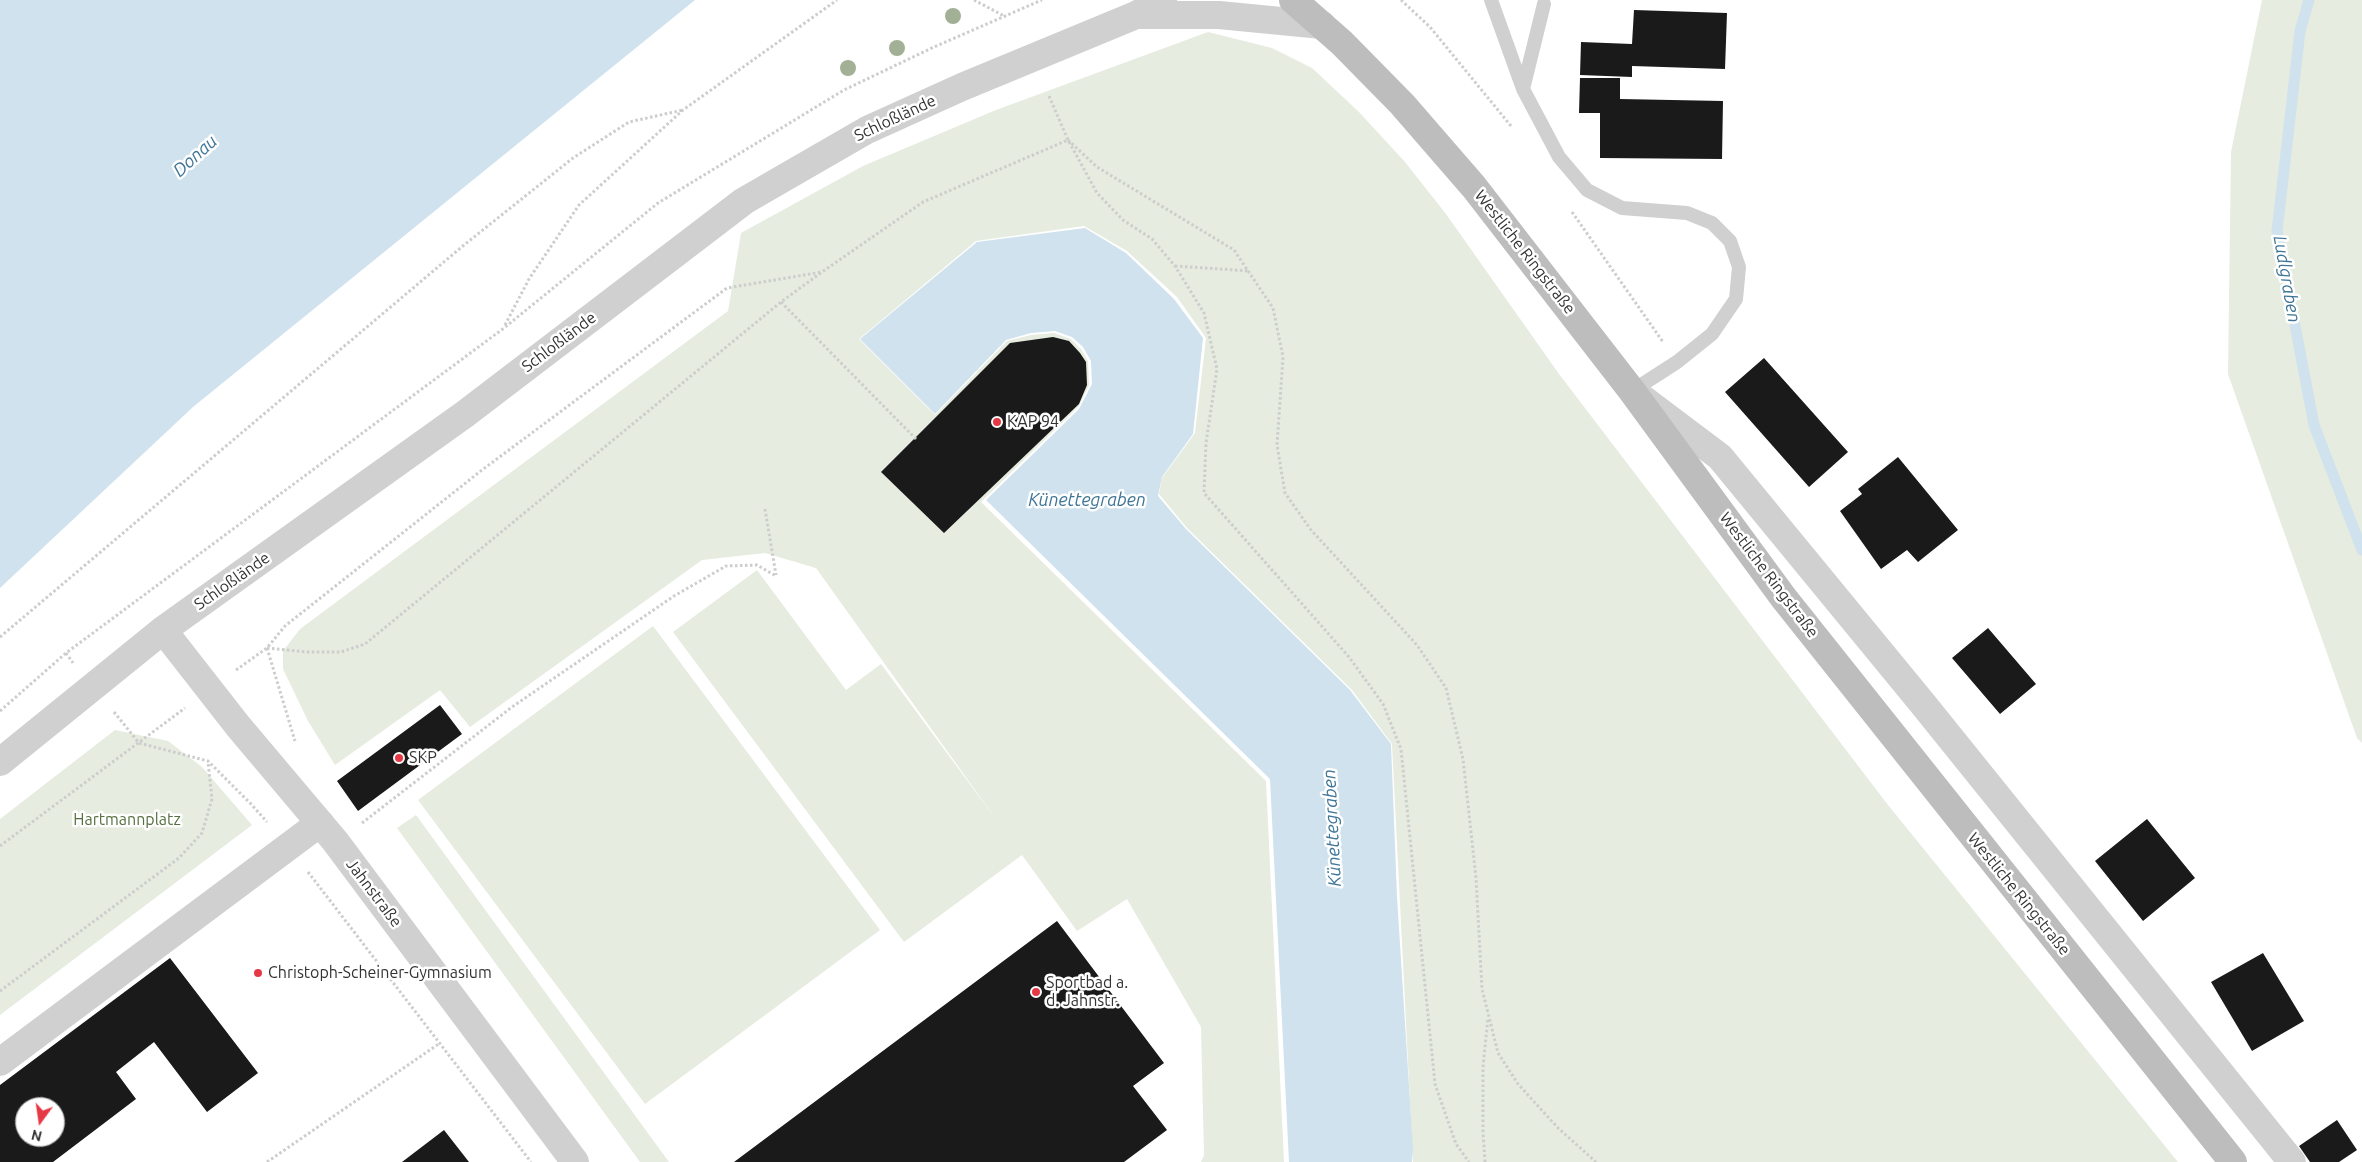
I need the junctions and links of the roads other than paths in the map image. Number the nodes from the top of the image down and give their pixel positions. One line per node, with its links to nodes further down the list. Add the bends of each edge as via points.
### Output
1 (1164, 0): 5 (street, Schloßlände)
2 (1293, 0): 6 (main road, Westliche Ringstraße)
3 (1491, 0): 7 (lane)
4 (1544, 4): 7 (lane)
5 (1141, 7): 6 (street); 9 (street, Schloßlände, via 866,130 744,201 465,414)
6 (1332, 34): 8 (main road, Westliche Ringstraße, via 1402,104 1474,187)
7 (1523, 89): 8 (lane, via 1559,157 1587,190 1622,208 1687,213 1712,223 1730,241 1739,267 1736,299 1712,334)
8 (1632, 391): 14 (main road, Westliche Ringstraße, via 1783,597); 15 (street, via 1720,457)
9 (163, 630): 10 (street, Schloßlände); 11 (street, Jahnstraße, via 238,726)
10 (0, 762)
11 (328, 832): 12 (street, via 288,847); 13 (street, Jahnstraße)
12 (0, 1062)
13 (575, 1162)
14 (2233, 1162)
15 (2292, 1162)

